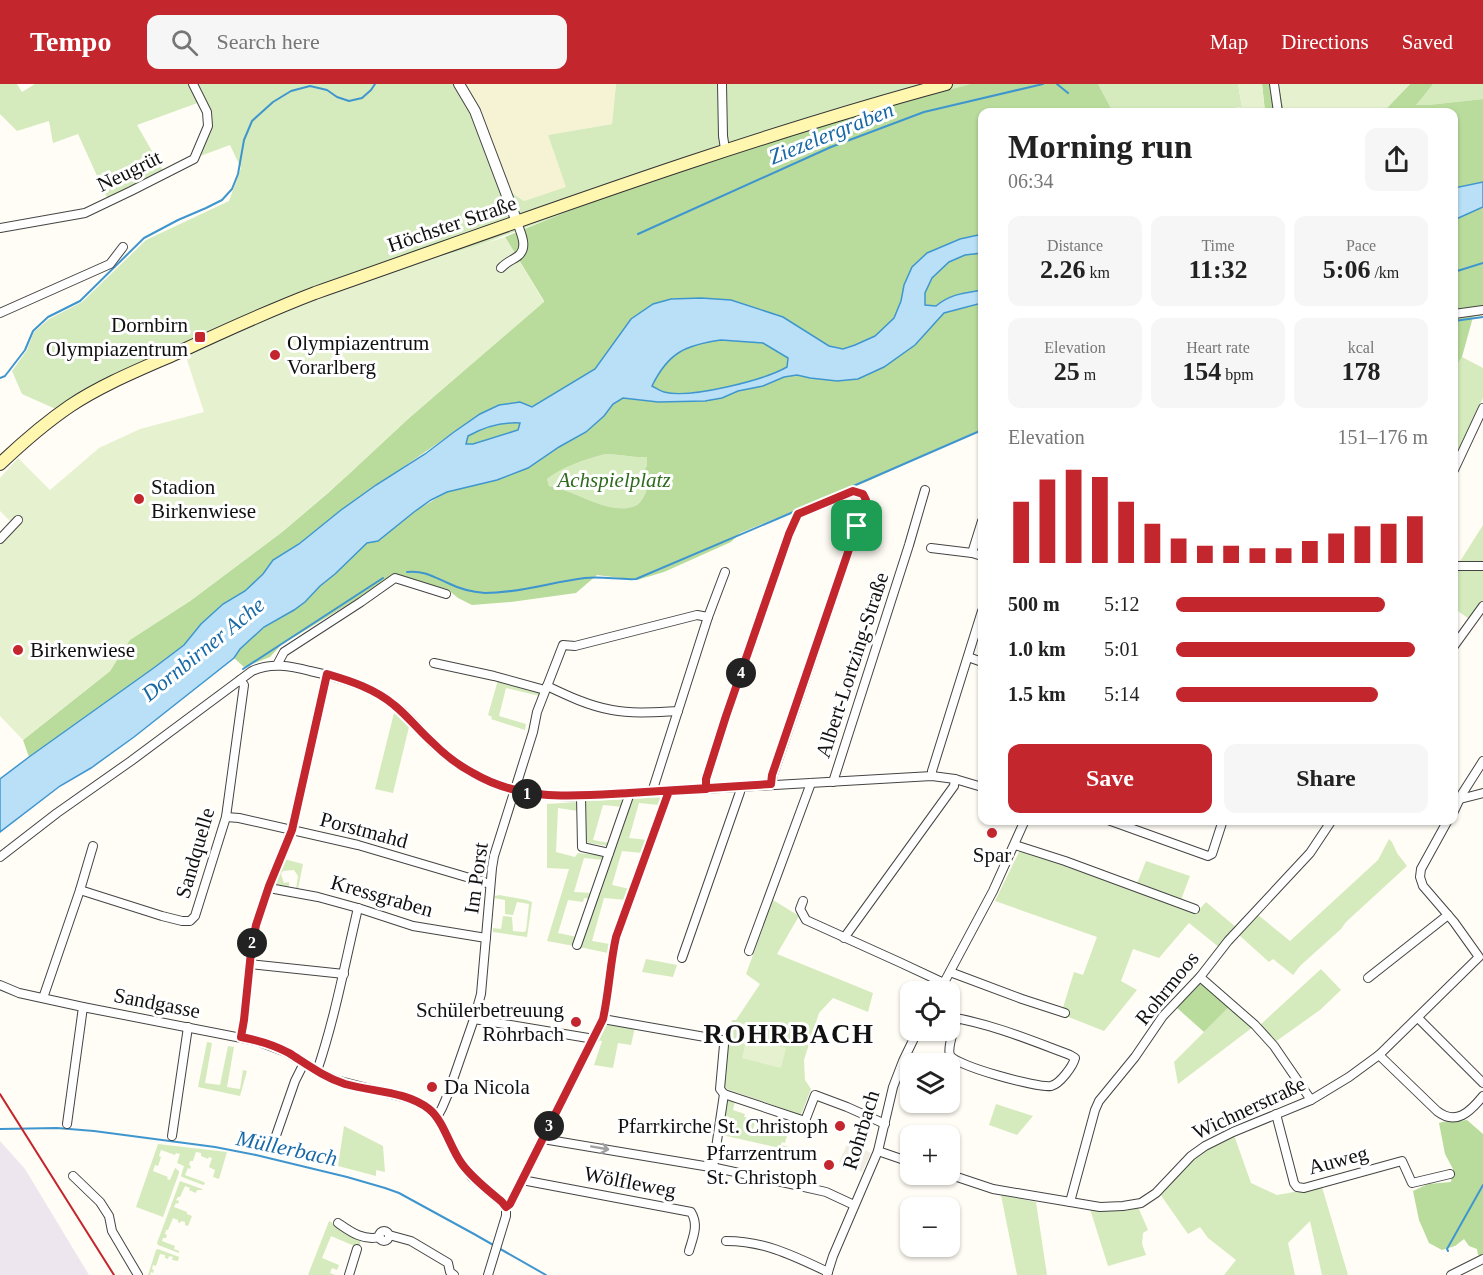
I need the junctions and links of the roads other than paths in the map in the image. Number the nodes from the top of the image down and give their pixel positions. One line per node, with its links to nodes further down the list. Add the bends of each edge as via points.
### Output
1 (193, 84): 9 (street, Neugrüt, via 207,112 208,126 194,159 85,213)
2 (459, 84): 8 (street, via 475,111)
3 (722, 84): 7 (street)
4 (946, 84): 7 (main road, Höchster Straße)
5 (1274, 84): 6 (street)
6 (1277, 108)
7 (725, 149): 8 (main road, Höchster Straße)
8 (517, 222): 11 (street, via 523,250); 17 (main road, Höchster Straße, via 311,295 122,378 54,417)
9 (0, 228)
10 (123, 247): 13 (street, via 110,264)
11 (501, 268)
12 (1483, 310): 14 (street)
13 (0, 313)
14 (1458, 313)
15 (1483, 408): 16 (street)
16 (1458, 461)
17 (0, 464)
18 (925, 490): 45 (street, Albert-Lortzing-Straße)
19 (18, 520): 21 (street)
20 (978, 534): 23 (street)
21 (0, 539)
22 (931, 548): 23 (street)
23 (972, 553): 24 (street)
24 (978, 555)
25 (1458, 566): 26 (street)
26 (1483, 566)
27 (725, 572): 30 (street)
28 (446, 594): 36 (street, via 395,578 284,652)
29 (1483, 606): 32 (street)
30 (708, 617): 39 (street, Im Porst, via 697,615 575,646 563,645); 40 (street)
31 (978, 624): 33 (street)
32 (1458, 640)
33 (968, 657): 34 (street); 42 (street)
34 (978, 661)
35 (434, 663): 39 (street)
36 (277, 665): 37 (street); 38 (street, via 258,668)
37 (327, 674): 50 (street, via 363,686 390,702 453,760); 64 (street)
38 (240, 680): 58 (street, Sandquelle, via 244,685); 68 (street)
39 (546, 688): 40 (street, via 603,708); 50 (street, Im Porst)
40 (678, 711): 52 (street)
41 (1483, 761): 56 (street)
42 (932, 776): 43 (street); 45 (street)
43 (956, 779): 48 (street); 77 (street)
44 (811, 783): 45 (street); 46 (street); 79 (street)
45 (833, 783)
46 (771, 784): 47 (street); 49 (street, via 866,500 863,494 853,491 798,514 726,716)
47 (740, 786): 49 (street); 81 (street)
48 (978, 786)
49 (706, 789): 51 (street)
50 (514, 791): 55 (street); 69 (street, Im Porst, via 494,856)
51 (669, 791): 52 (street); 96 (street, via 616,937)
52 (652, 792): 53 (street)
53 (630, 793): 55 (street); 67 (street)
54 (1483, 793): 56 (street)
55 (580, 796): 67 (street, via 582,847)
56 (1460, 799): 57 (street)
57 (1458, 803)
58 (226, 817): 64 (street, Porstmahd); 71 (street, Sandquelle, via 195,916 190,921)
59 (1023, 825): 65 (street)
60 (1122, 825): 61 (street, via 1208,856)
61 (1223, 825)
62 (1329, 825): 85 (street, Rohrmoos, via 1310,853)
63 (1445, 825): 75 (street, Wichnerstraße, via 1420,877)
64 (292, 830): 69 (street, Porstmahd); 70 (street)
65 (1015, 845): 74 (street); 83 (street)
66 (93, 846): 71 (street)
67 (609, 853): 78 (street)
68 (0, 857)
69 (490, 884): 76 (street, Im Porst)
70 (268, 888): 73 (street, Kressgraben); 82 (street)
71 (80, 890): 90 (street)
72 (803, 902): 77 (street, via 800,909 806,920)
73 (358, 908): 76 (street, Kressgraben, via 413,926); 84 (street)
74 (1195, 909)
75 (1448, 915): 80 (street, Wichnerstraße); 86 (street)
76 (486, 938): 95 (street, Im Porst, via 481,994)
77 (844, 938): 87 (street, via 908,966)
78 (577, 945)
79 (749, 951)
80 (1481, 956): 94 (street, Wichnerstraße)
81 (682, 958)
82 (249, 964): 84 (street); 98 (street)
83 (950, 972): 88 (street); 92 (street)
84 (344, 974): 103 (street)
85 (1200, 977): 107 (street, via 1274,1046); 122 (street, Rohrmoos, via 1163,1017 1099,1101)
86 (1368, 978)
87 (932, 981)
88 (945, 981)
89 (0, 985): 90 (street, Sandgasse)
90 (43, 998): 91 (street, Sandgasse)
91 (83, 1007): 97 (street, Sandgasse); 110 (street)
92 (1065, 1013)
93 (953, 1018): 93 (street, via 1002,1029 1070,1055 1075,1058 1074,1064 1051,1086 967,1065 954,1060 949,1050)
94 (1418, 1018): 101 (street, Wichnerstraße); 104 (street)
95 (474, 1019): 99 (street); 109 (street, Im Porst)
96 (603, 1019): 99 (street); 105 (street, via 722,1040 720,1089)
97 (188, 1027): 98 (street, Sandgasse); 112 (street)
98 (241, 1037): 102 (street, Sandgasse, via 286,1052)
99 (594, 1040): 113 (street)
100 (913, 1041): 111 (street, Rohrbach, via 892,1088)
101 (1379, 1055): 106 (street, via 1443,1115 1464,1115); 107 (street, Wichnerstraße)
102 (304, 1064): 103 (street, Sandgasse); 114 (street)
103 (317, 1071): 109 (street, Sandgasse, via 342,1083 414,1100)
104 (1483, 1083)
105 (724, 1094): 111 (street, via 805,1121 815,1095); 117 (street)
106 (1483, 1096)
107 (1311, 1100): 108 (street, Wichnerstraße)
108 (1276, 1114): 118 (street, Auweg, via 1297,1187 1402,1161 1412,1183); 122 (street, Wichnerstraße, via 1205,1146 1156,1194 1141,1203 1100,1207)
109 (437, 1117): 124 (street, Sandgasse, via 461,1163)
110 (66, 1124)
111 (885, 1124): 115 (street, Rohrbach)
112 (172, 1136)
113 (543, 1139): 117 (street, one-way to 117); 121 (street)
114 (272, 1146)
115 (878, 1151): 116 (street); 123 (street, Rohrbach)
116 (900, 1159)
117 (713, 1168): 123 (street, via 826,1192)
118 (1450, 1174)
119 (73, 1176): 131 (street, via 100,1202)
120 (960, 1178): 122 (street, Wichnerstraße, via 993,1189)
121 (522, 1180): 124 (street); 128 (street, Wölfleweg, via 692,1212 695,1230)
122 (1070, 1202)
123 (854, 1205): 130 (street, Rohrbach)
124 (506, 1207): 134 (street)
125 (338, 1223): 133 (street, via 356,1235 411,1240 448,1263)
126 (726, 1241): 130 (street, via 745,1241 782,1251)
127 (357, 1248): 132 (street)
128 (688, 1251)
129 (1483, 1259): 135 (street)
130 (828, 1274)
131 (138, 1275)
132 (349, 1275)
133 (454, 1275)
134 (488, 1275)
135 (1451, 1275)

